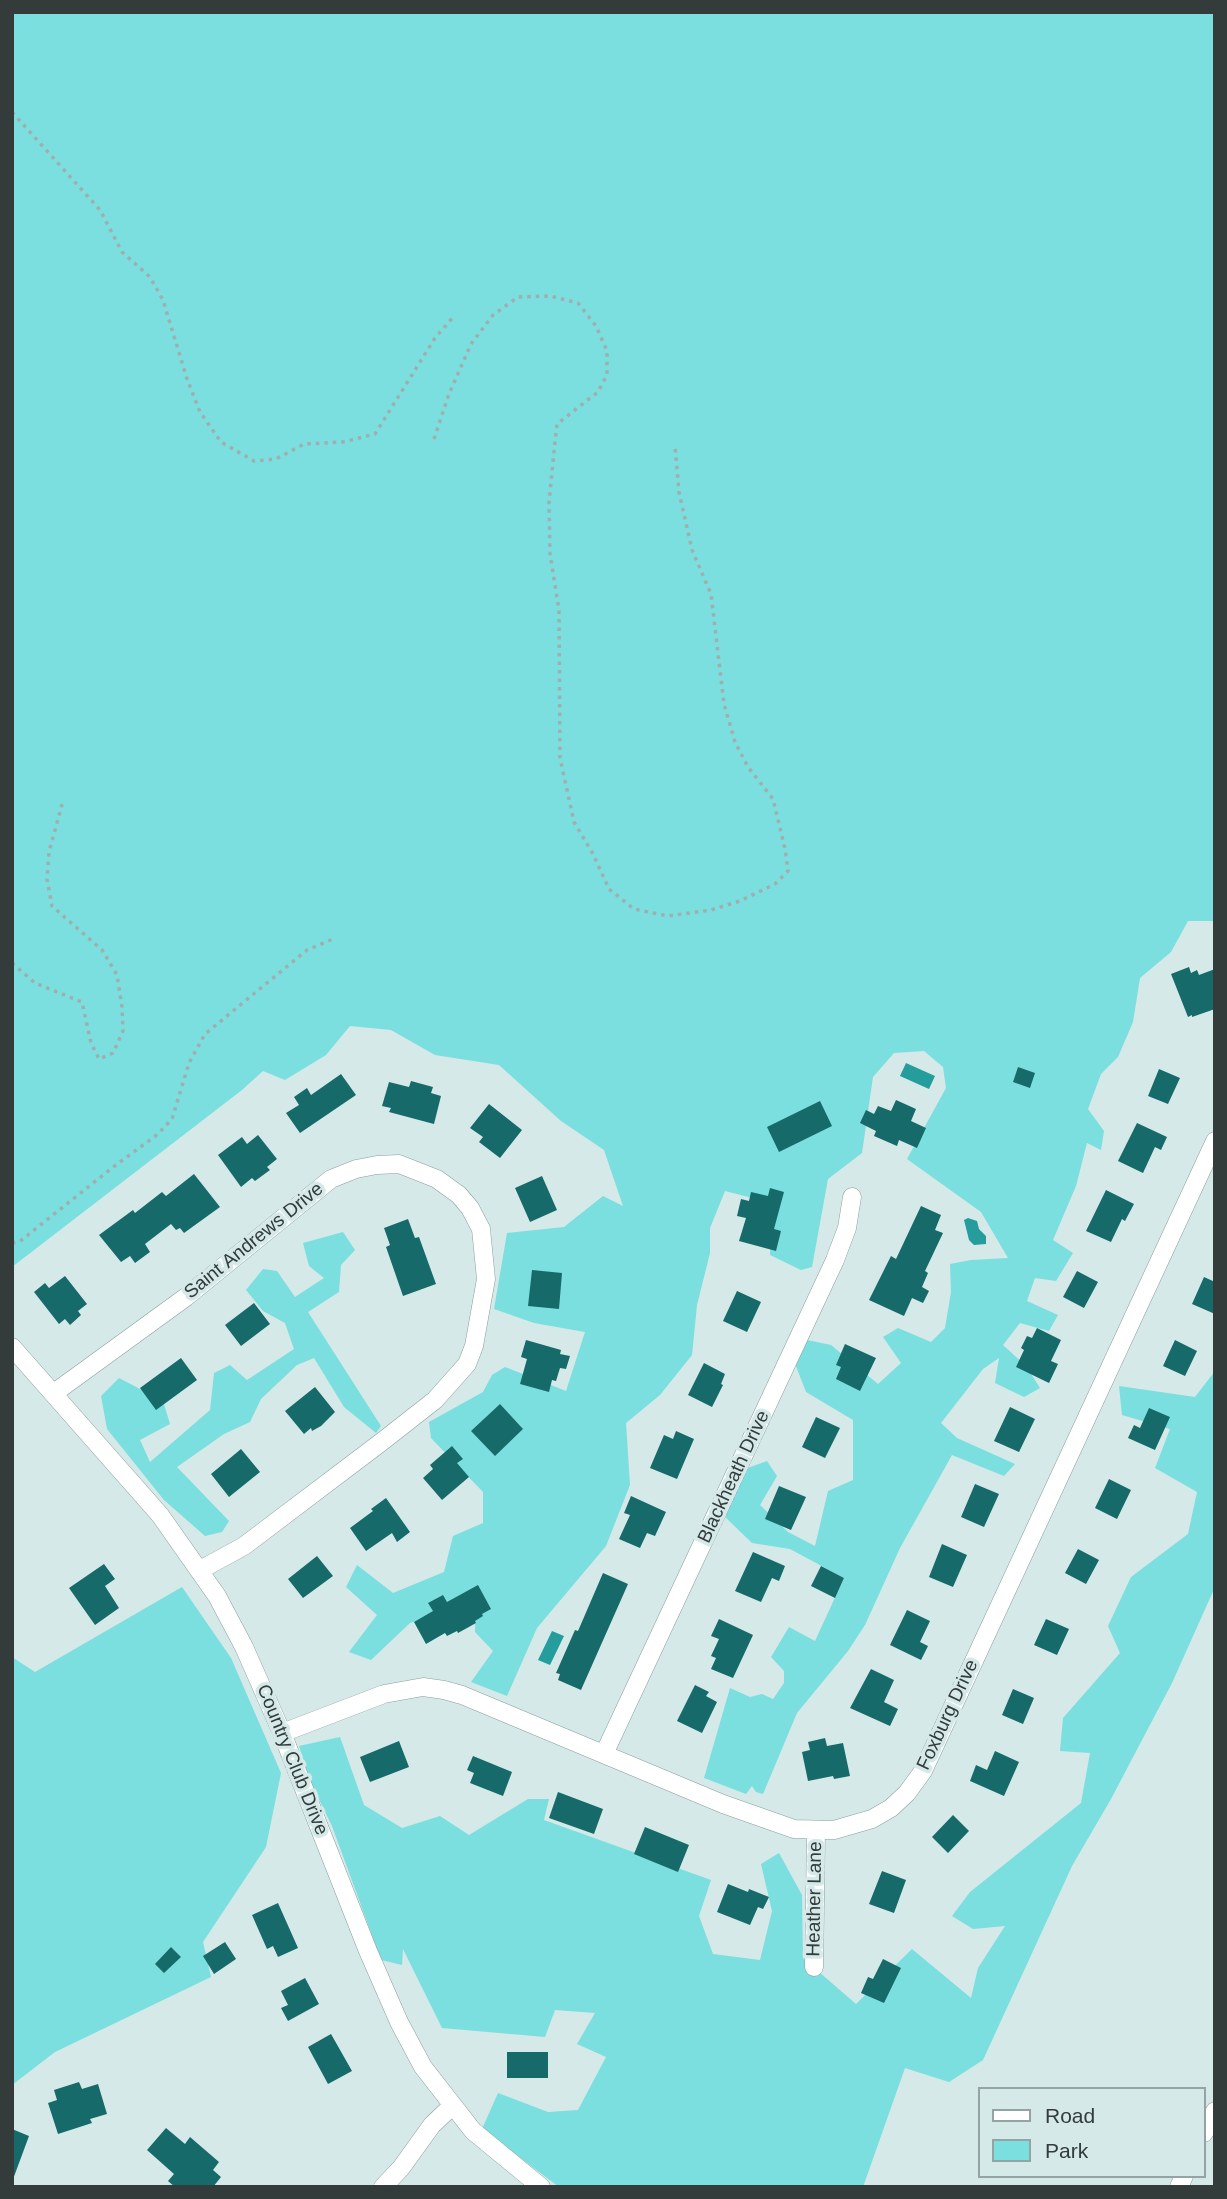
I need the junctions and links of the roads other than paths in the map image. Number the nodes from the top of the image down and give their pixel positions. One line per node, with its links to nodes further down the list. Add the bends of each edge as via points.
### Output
1 (1215, 1141): 8 (street, Foxburg Drive, via 923,1770 891,1808 852,1826)
2 (852, 1197): 7 (street, Blackheath Drive, via 835,1260)
3 (12, 1347): 4 (street, Country Club Drive)
4 (54, 1393): 5 (street, Country Club Drive, via 160,1514); 5 (street, Saint Andrews Drive, via 186,1297 331,1179 356,1168 400,1164 437,1179 470,1208 481,1229 486,1279 467,1364 435,1400 384,1440 244,1546)
5 (200, 1570): 6 (street, Country Club Drive, via 244,1647)
6 (282, 1733): 7 (street, Foxburg Drive, via 384,1694 423,1687 463,1695); 10 (street, Country Club Drive, via 399,2022 423,2067)
7 (604, 1754): 8 (street, Foxburg Drive, via 777,1825)
8 (817, 1831): 9 (street, Heather Lane)
9 (814, 1968)
10 (452, 2106): 13 (street); 14 (street, Country Club Drive, via 473,2131)
11 (1215, 2111): 12 (street)
12 (1206, 2129)
13 (383, 2187)
14 (541, 2187)

